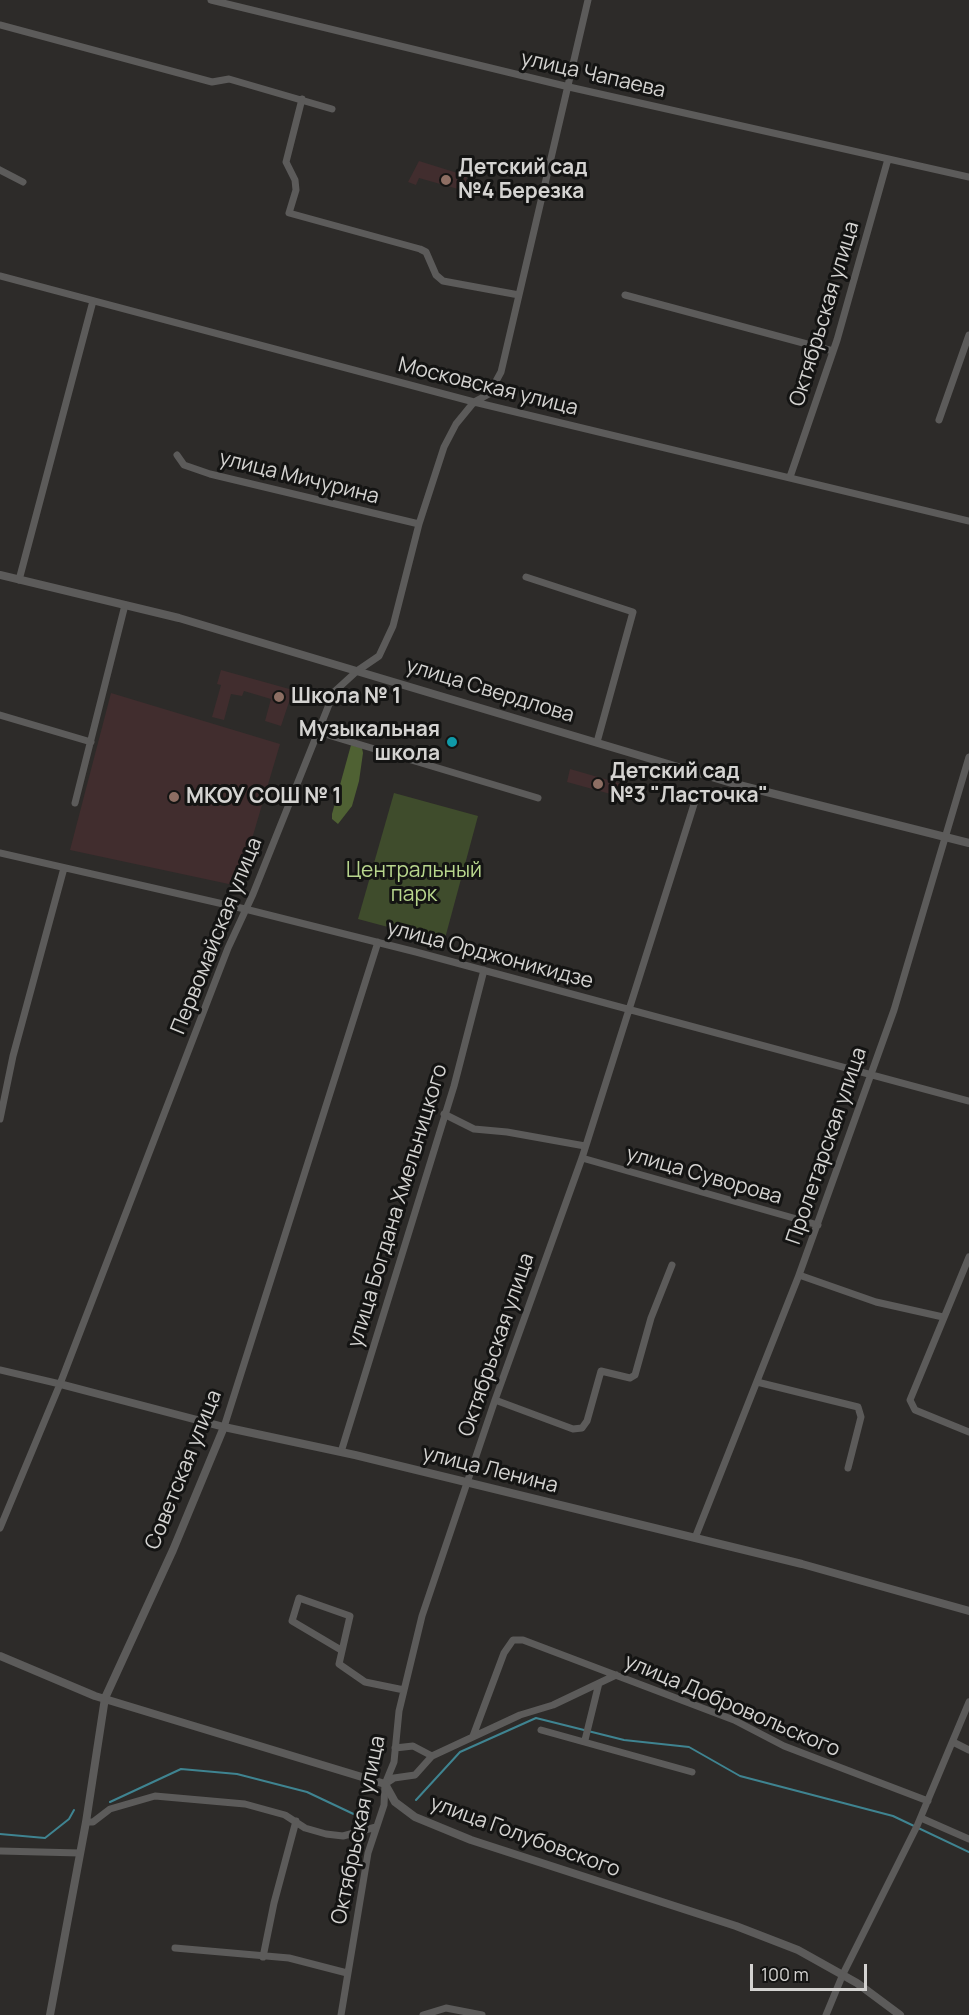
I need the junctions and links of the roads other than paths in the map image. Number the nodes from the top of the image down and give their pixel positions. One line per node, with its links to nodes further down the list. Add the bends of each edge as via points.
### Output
1 (211, 0): 4 (street, улица Чапаева)
2 (588, 0): 4 (street, Первомайская улица)
3 (0, 25): 5 (street, via 212,82 229,79)
4 (569, 87): 7 (street, улица Чапаева); 12 (street, Первомайская улица)
5 (302, 99): 6 (street); 12 (street, via 286,162 296,180 289,213 420,249 426,252 443,281)
6 (332, 109)
7 (888, 159): 9 (street, улица Чапаева); 16 (street, Октябрьская улица)
8 (0, 171): 10 (street)
9 (969, 177)
10 (23, 182)
11 (0, 276): 14 (street, Московская улица)
12 (519, 295): 17 (street, Первомайская улица, via 501,372 489,394)
13 (625, 295): 16 (street)
14 (93, 301): 17 (street, Московская улица); 25 (street)
15 (969, 334): 18 (street)
16 (833, 351): 20 (street, Октябрьская улица)
17 (474, 402): 20 (street, Московская улица); 22 (street, Первомайская улица, via 444,447)
18 (939, 420)
19 (177, 455): 22 (street, улица Мичурина, via 184,465 210,474)
20 (790, 477): 21 (street, Московская улица)
21 (969, 521)
22 (419, 524): 27 (street, Первомайская улица, via 393,626 379,656)
23 (0, 575): 25 (street, улица Свердлова)
24 (526, 577): 31 (street, via 633,612)
25 (19, 580): 26 (street, улица Свердлова)
26 (124, 605): 27 (street, улица Свердлова); 30 (street)
27 (357, 671): 29 (street, Первомайская улица, via 334,692); 31 (street, улица Свердлова)
28 (0, 715): 30 (street)
29 (318, 732): 33 (street); 40 (street, Первомайская улица)
30 (91, 742): 35 (street)
31 (597, 742): 36 (street, улица Свердлова, via 744,787)
32 (969, 757): 36 (street, Пролетарская улица)
33 (538, 798)
34 (696, 798): 43 (street, Октябрьская улица)
35 (75, 803)
36 (945, 837): 37 (street, улица Свердлова); 44 (street, Пролетарская улица, via 908,966)
37 (969, 843)
38 (0, 853): 39 (street, улица Орджоникидзе)
39 (64, 868): 40 (street, улица Орджоникидзе); 47 (street)
40 (245, 909): 41 (street, улица Орджоникидзе); 57 (street, Первомайская улица)
41 (378, 942): 42 (street, улица Орджоникидзе); 59 (street, Советская улица)
42 (484, 970): 43 (street, улица Орджоникидзе); 46 (street, улица Богдана Хмельницкого)
43 (629, 1010): 44 (street, улица Орджоникидзе); 48 (street, Октябрьская улица)
44 (870, 1075): 45 (street, улица Орджоникидзе); 50 (street, Пролетарская улица)
45 (969, 1101)
46 (444, 1114): 48 (street, via 474,1129); 61 (street, улица Богдана Хмельницкого)
47 (0, 1119)
48 (585, 1146): 49 (street, Октябрьская улица)
49 (582, 1158): 50 (street, улица Суворова); 58 (street, Октябрьская улица)
50 (818, 1225): 53 (street, Пролетарская улица)
51 (969, 1257): 54 (street)
52 (672, 1265): 58 (street, via 651,1318 635,1375 630,1378 602,1371 582,1428 573,1429)
53 (799, 1275): 54 (street, via 876,1302); 56 (street, Пролетарская улица)
54 (943, 1317): 60 (street, via 910,1403 915,1410)
55 (0, 1370): 57 (street, улица Ленина)
56 (757, 1382): 62 (street, via 858,1407 861,1417); 65 (street, Пролетарская улица)
57 (60, 1384): 59 (street, улица Ленина); 64 (street, Первомайская улица)
58 (495, 1400): 63 (street, Октябрьская улица)
59 (224, 1426): 61 (street, улица Ленина); 72 (street, Советская улица)
60 (969, 1432)
61 (341, 1452): 63 (street, улица Ленина)
62 (848, 1468)
63 (466, 1484): 65 (street, улица Ленина); 71 (street, Октябрьская улица, via 422,1616)
64 (0, 1528)
65 (694, 1538): 66 (street, улица Ленина)
66 (969, 1611)
67 (341, 1650): 67 (street, via 350,1616 299,1598 292,1621); 71 (street, via 339,1664 365,1682)
68 (0, 1656): 72 (street)
69 (616, 1675): 70 (street); 75 (street, улица Добровольского, via 523,1640 513,1640 504,1653); 83 (street, улица Добровольского)
70 (599, 1683): 75 (street); 76 (street)
71 (404, 1690): 78 (street, Октябрьская улица)
72 (105, 1698): 82 (street); 86 (street, Советская улица)
73 (969, 1702): 77 (street)
74 (541, 1730): 76 (street)
75 (473, 1736): 80 (street)
76 (585, 1740): 81 (street)
77 (953, 1742): 79 (street); 83 (street)
78 (395, 1748): 80 (street, via 413,1746); 82 (street, Октябрьская улица, via 394,1762)
79 (969, 1750)
80 (432, 1756): 82 (street, via 415,1775)
81 (692, 1772)
82 (384, 1784): 87 (street, Октябрьская улица, via 384,1805); 96 (street, улица Голубовского, via 395,1802 415,1817 471,1840 736,1926 798,1950)
83 (928, 1802): 84 (street)
84 (922, 1816): 90 (street); 96 (street)
85 (296, 1821): 86 (street, via 245,1804 155,1796 110,1809 93,1822); 88 (street); 89 (street)
86 (86, 1822): 92 (street, Советская улица)
87 (376, 1827): 88 (street, via 343,1836); 95 (street, Октябрьская улица)
88 (305, 1828): 89 (street)
89 (293, 1835): 94 (street)
90 (969, 1839)
91 (0, 1851): 92 (street)
92 (80, 1853): 97 (street, Советская улица)
93 (175, 1948): 94 (street)
94 (264, 1957): 95 (street, via 289,1958)
95 (347, 1973): 98 (street, Октябрьская улица)
96 (843, 1974): 101 (street); 102 (street, улица Голубовского)
97 (50, 2015)
98 (341, 2015)
99 (423, 2015): 100 (street, via 446,2008)
100 (482, 2015)
101 (826, 2015)
102 (900, 2015)

